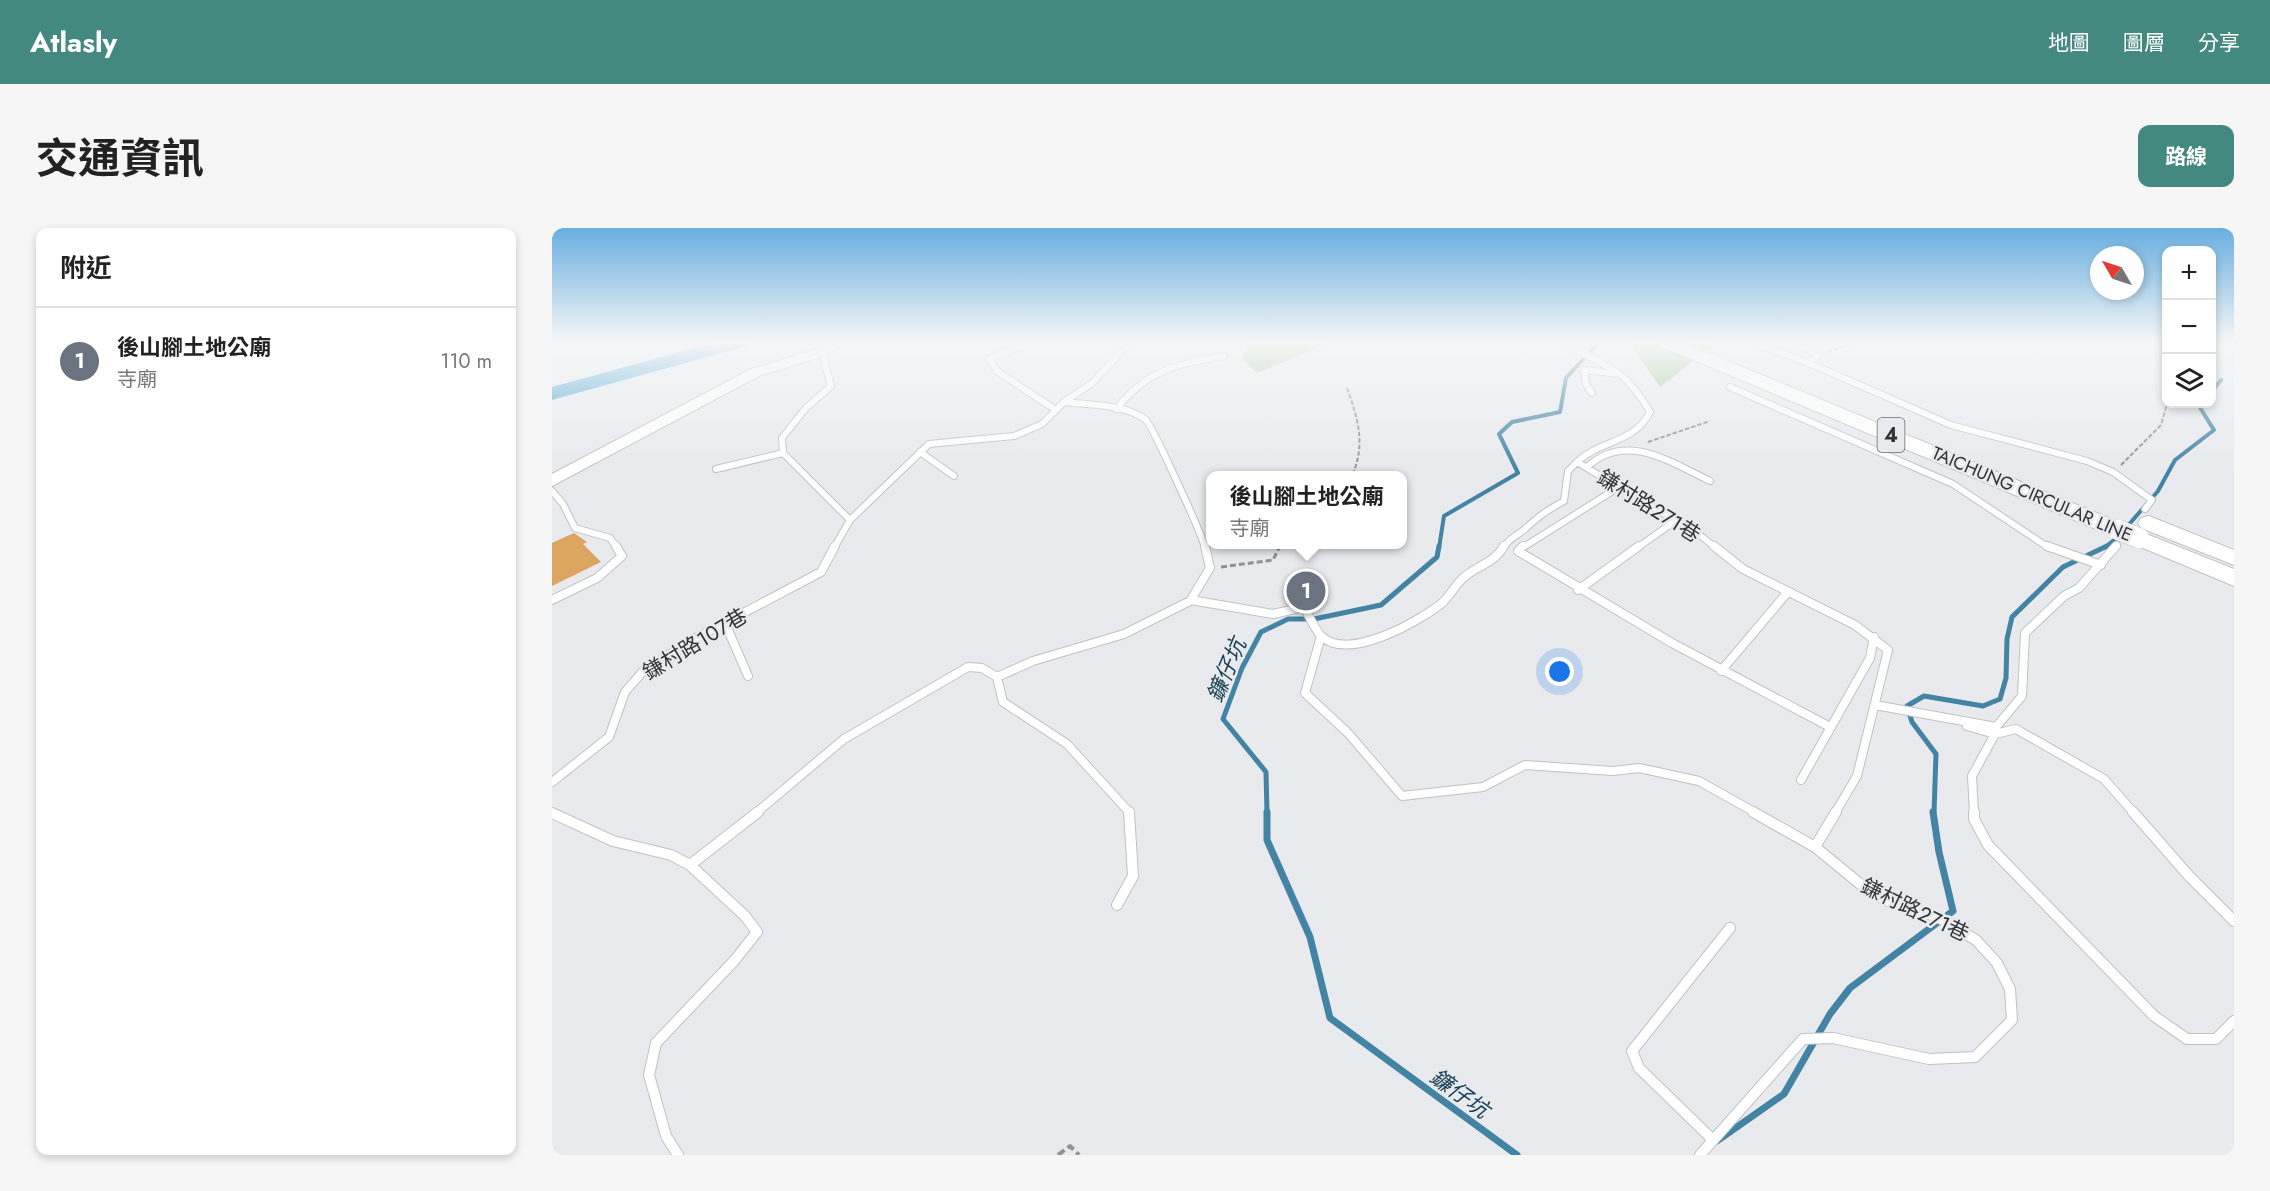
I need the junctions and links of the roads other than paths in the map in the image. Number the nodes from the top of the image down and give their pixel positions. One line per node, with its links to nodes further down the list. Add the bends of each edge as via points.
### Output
1 (733, 384): 22 (street)
2 (831, 384): 17 (lane, via 782,438)
3 (1017, 384): 15 (lane)
4 (1091, 384): 13 (lane, 鎌村路107巷)
5 (1134, 384): 14 (lane)
6 (1586, 384): 12 (lane)
7 (1633, 384): 18 (lane, 鎌村路271巷, via 1650,412 1647,424 1633,435 1584,452)
8 (1773, 384): 28 (highway, TAICHUNG CIRCULAR LINE / 4)
9 (1800, 384): 28 (highway, TAICHUNG CIRCULAR LINE / 4)
10 (1858, 384): 28 (lane, via 1952,425 2087,461 2113,472 2152,500)
11 (1730, 387): 30 (lane, via 1953,484 2049,548)
12 (1592, 393)
13 (1064, 402): 14 (lane); 15 (lane, 鎌村路107巷)
14 (1116, 409): 35 (lane, via 1127,410 1151,425 1201,531 1210,568)
15 (1056, 410): 16 (lane, 鎌村路107巷, via 1042,424 1014,436 937,442)
16 (920, 452): 21 (lane); 26 (lane, 鎌村路107巷)
17 (783, 453): 20 (lane); 26 (lane)
18 (1577, 462): 19 (lane, 鎌村路271巷); 37 (lane, via 1568,471 1564,501 1535,517 1508,540 1498,557 1463,579 1442,603 1376,640 1341,644)
19 (1587, 467): 23 (lane, via 1595,456 1627,449 1654,456); 24 (lane, 鎌村路271巷)
20 (716, 469)
21 (954, 476)
22 (552, 481)
23 (1710, 481)
24 (1619, 487): 27 (lane, 鎌村路271巷); 32 (lane, via 1518,551)
25 (552, 491): 34 (lane, via 575,528 610,538 622,556 597,578)
26 (850, 520): 36 (lane, 鎌村路107巷, via 821,572)
27 (1675, 521): 32 (lane); 33 (lane, 鎌村路271巷, via 1743,569)
28 (2133, 527): 29 (highway, TAICHUNG CIRCULAR LINE / 4); 30 (lane); 31 (highway, TAICHUNG CIRCULAR LINE / 4)
29 (2234, 558)
30 (2101, 565): 43 (lane, via 2025,633 2022,696 1996,727)
31 (2234, 578)
32 (1578, 590): 39 (lane)
33 (1787, 593): 38 (lane, 鎌村路271巷); 39 (lane)
34 (552, 600)
35 (1191, 600): 37 (lane, via 1272,614 1304,607); 41 (lane, via 1124,634 1033,661)
36 (725, 623): 40 (lane); 47 (lane, 鎌村路107巷, via 645,669 625,692 609,737)
37 (1321, 636): 49 (lane, 鎌村路271巷, via 1305,693 1348,733 1402,796 1483,788 1525,765 1613,771 1639,768 1700,781)
38 (1874, 637): 42 (lane, via 1888,650); 44 (lane, via 1869,658)
39 (1721, 671): 44 (lane)
40 (748, 676)
41 (997, 677): 50 (lane, via 982,668 968,667 844,739); 51 (lane, via 1003,702 1067,744 1130,813 1133,876)
42 (1875, 705): 43 (lane); 49 (lane, via 1857,776)
43 (1911, 710): 45 (lane)
44 (1830, 727): 46 (lane)
45 (1995, 734): 52 (lane, via 2016,729 2104,779); 54 (lane, via 1972,776 1974,819 1988,845 2154,1016 2187,1039 2216,1039)
46 (1801, 780)
47 (552, 782)
48 (552, 813): 50 (lane, via 613,841 670,855)
49 (1815, 847): 55 (lane, 鎌村路271巷, via 1885,900 1938,917 1976,940 1997,963 2010,989 2012,1020 1975,1057 1929,1059 1833,1038 1803,1039)
50 (690, 865): 56 (lane, via 745,916 757,933 656,1042 649,1075 666,1137)
51 (1117, 905)
52 (2234, 921)
53 (1730, 928): 55 (lane, via 1632,1051 1639,1068)
54 (2234, 1021)
55 (1712, 1139): 57 (lane, 鎌村路271巷)
56 (678, 1155)
57 (1700, 1155)

